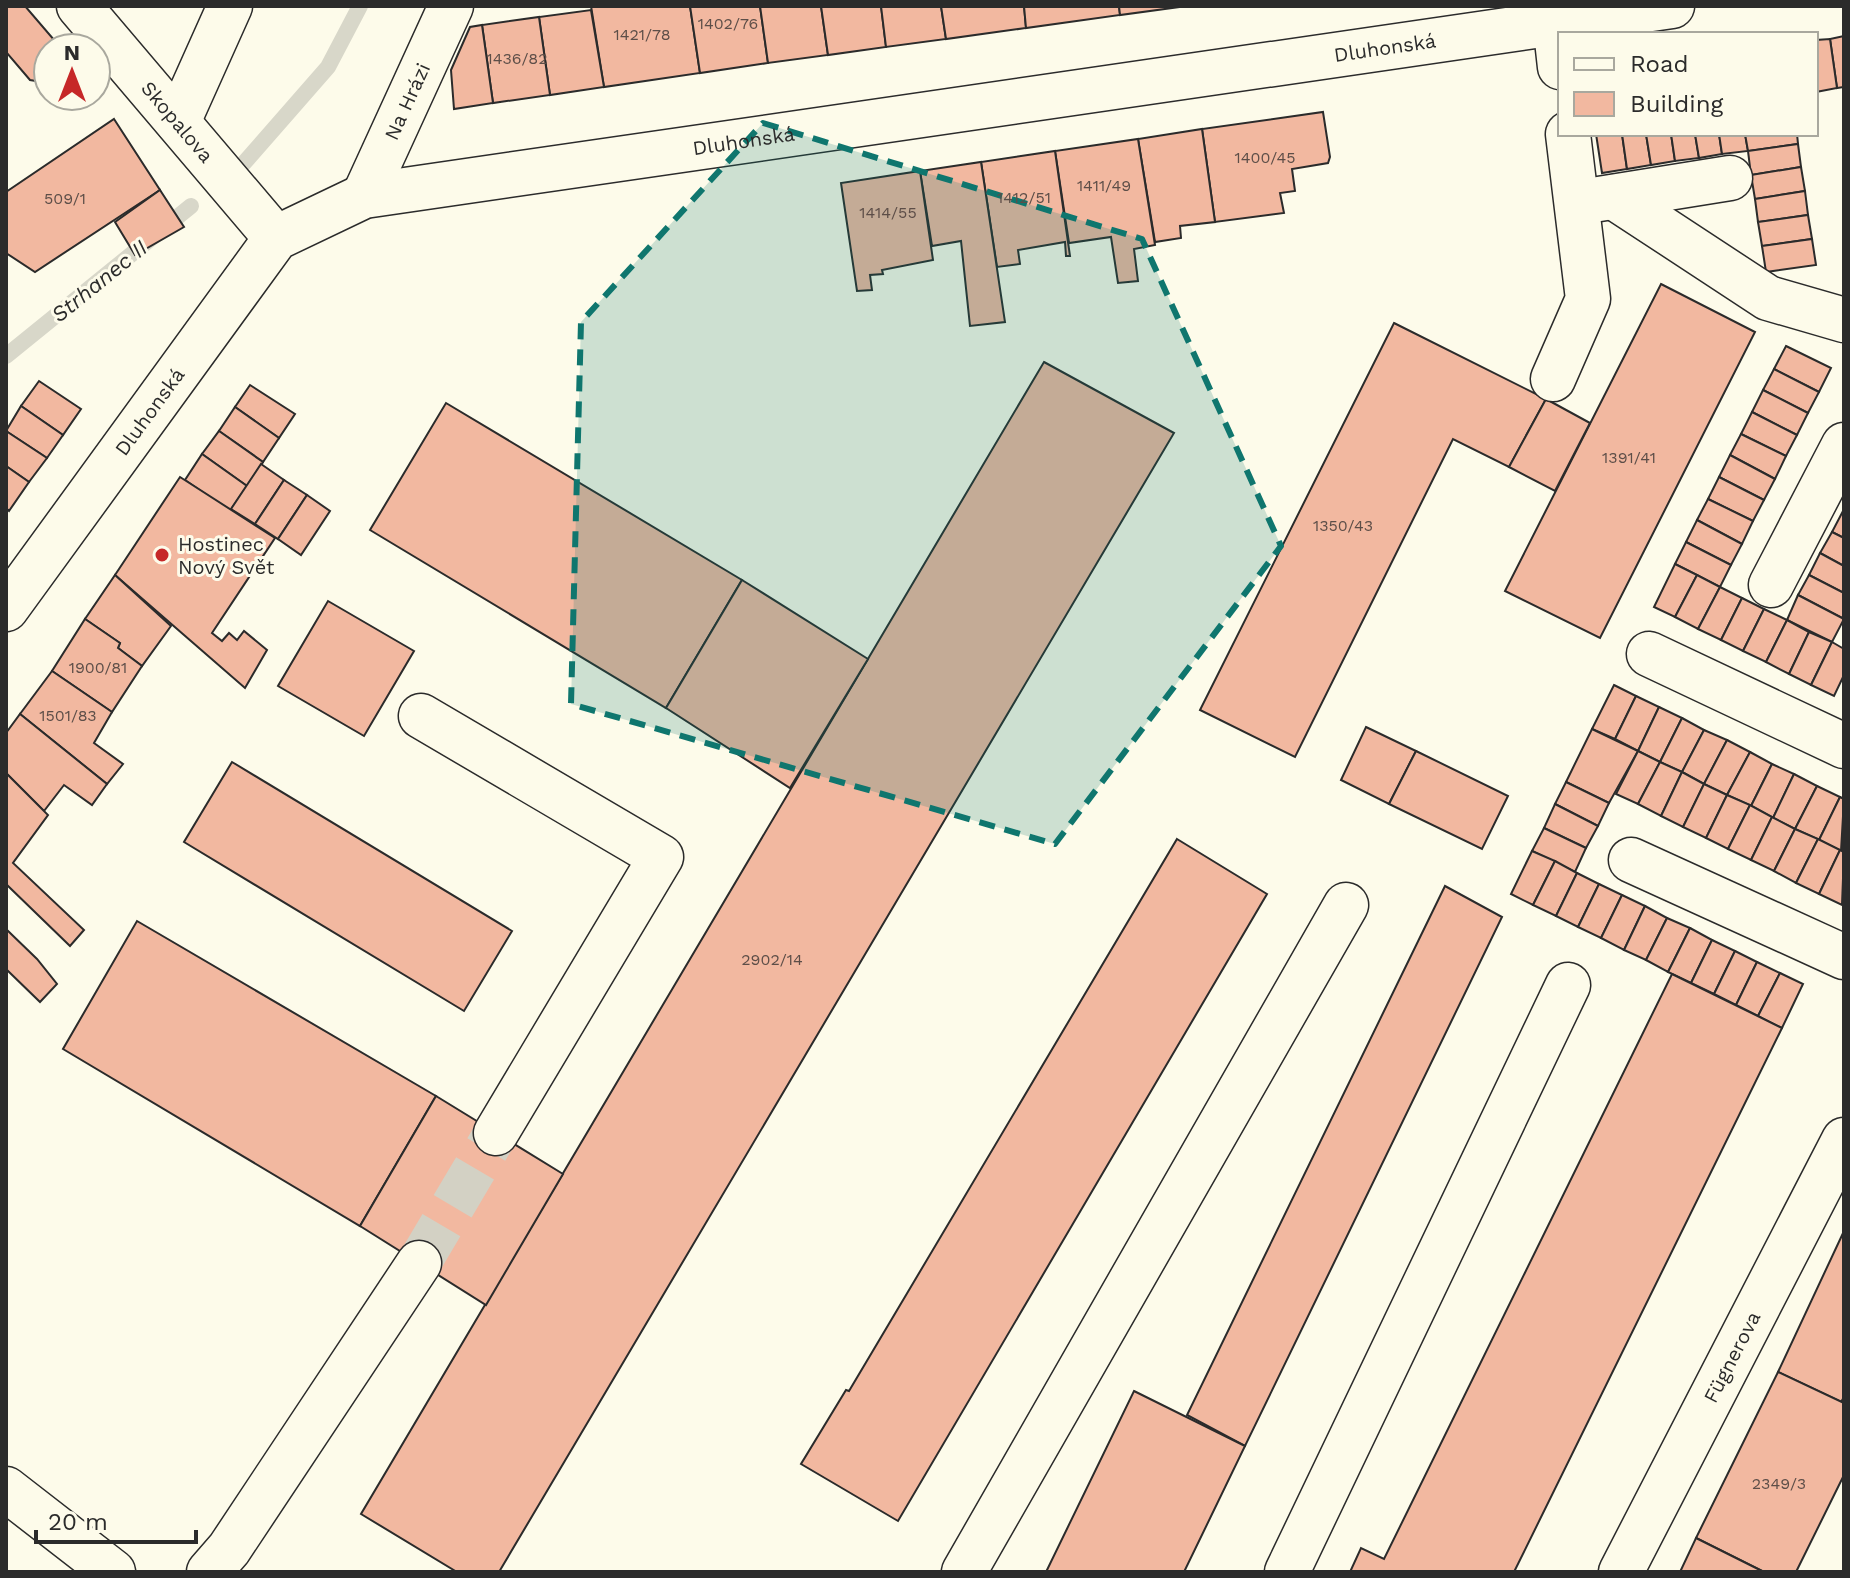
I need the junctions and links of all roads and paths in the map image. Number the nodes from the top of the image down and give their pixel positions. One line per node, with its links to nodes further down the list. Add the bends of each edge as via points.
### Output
1 (79, 6): 8 (street, Skopalova)
2 (230, 6): 8 (street)
3 (451, 6): 11 (street, Na Hrázi)
4 (1672, 6): 5 (street, Dluhonská)
5 (1605, 11): 6 (street, Dluhonská)
6 (1555, 22): 7 (street); 11 (street, Dluhonská)
7 (1558, 49)
8 (178, 122): 13 (street, Skopalova)
9 (1569, 136): 12 (street)
10 (1730, 178): 12 (street)
11 (364, 196): 13 (street, Dluhonská)
12 (1595, 200): 14 (street, via 1768,298); 15 (street, via 1588,299)
13 (276, 238): 18 (street, Dluhonská)
14 (1844, 320)
15 (1553, 379)
16 (1844, 445): 17 (street)
17 (1771, 585)
18 (6, 609)
19 (1649, 654): 21 (street)
20 (421, 716): 26 (street, via 661,857)
21 (1844, 746)
22 (1631, 860): 24 (street)
23 (1346, 905): 34 (street)
24 (1844, 957)
25 (1568, 985): 35 (street)
26 (496, 1133)
27 (1844, 1140): 36 (street, Fügnerova)
28 (419, 1263): 33 (street)
29 (6, 1469): 31 (street)
30 (6, 1489): 31 (street)
31 (71, 1538): 32 (street)
32 (113, 1572)
33 (209, 1572)
34 (964, 1572)
35 (1287, 1572)
36 (1621, 1572)

